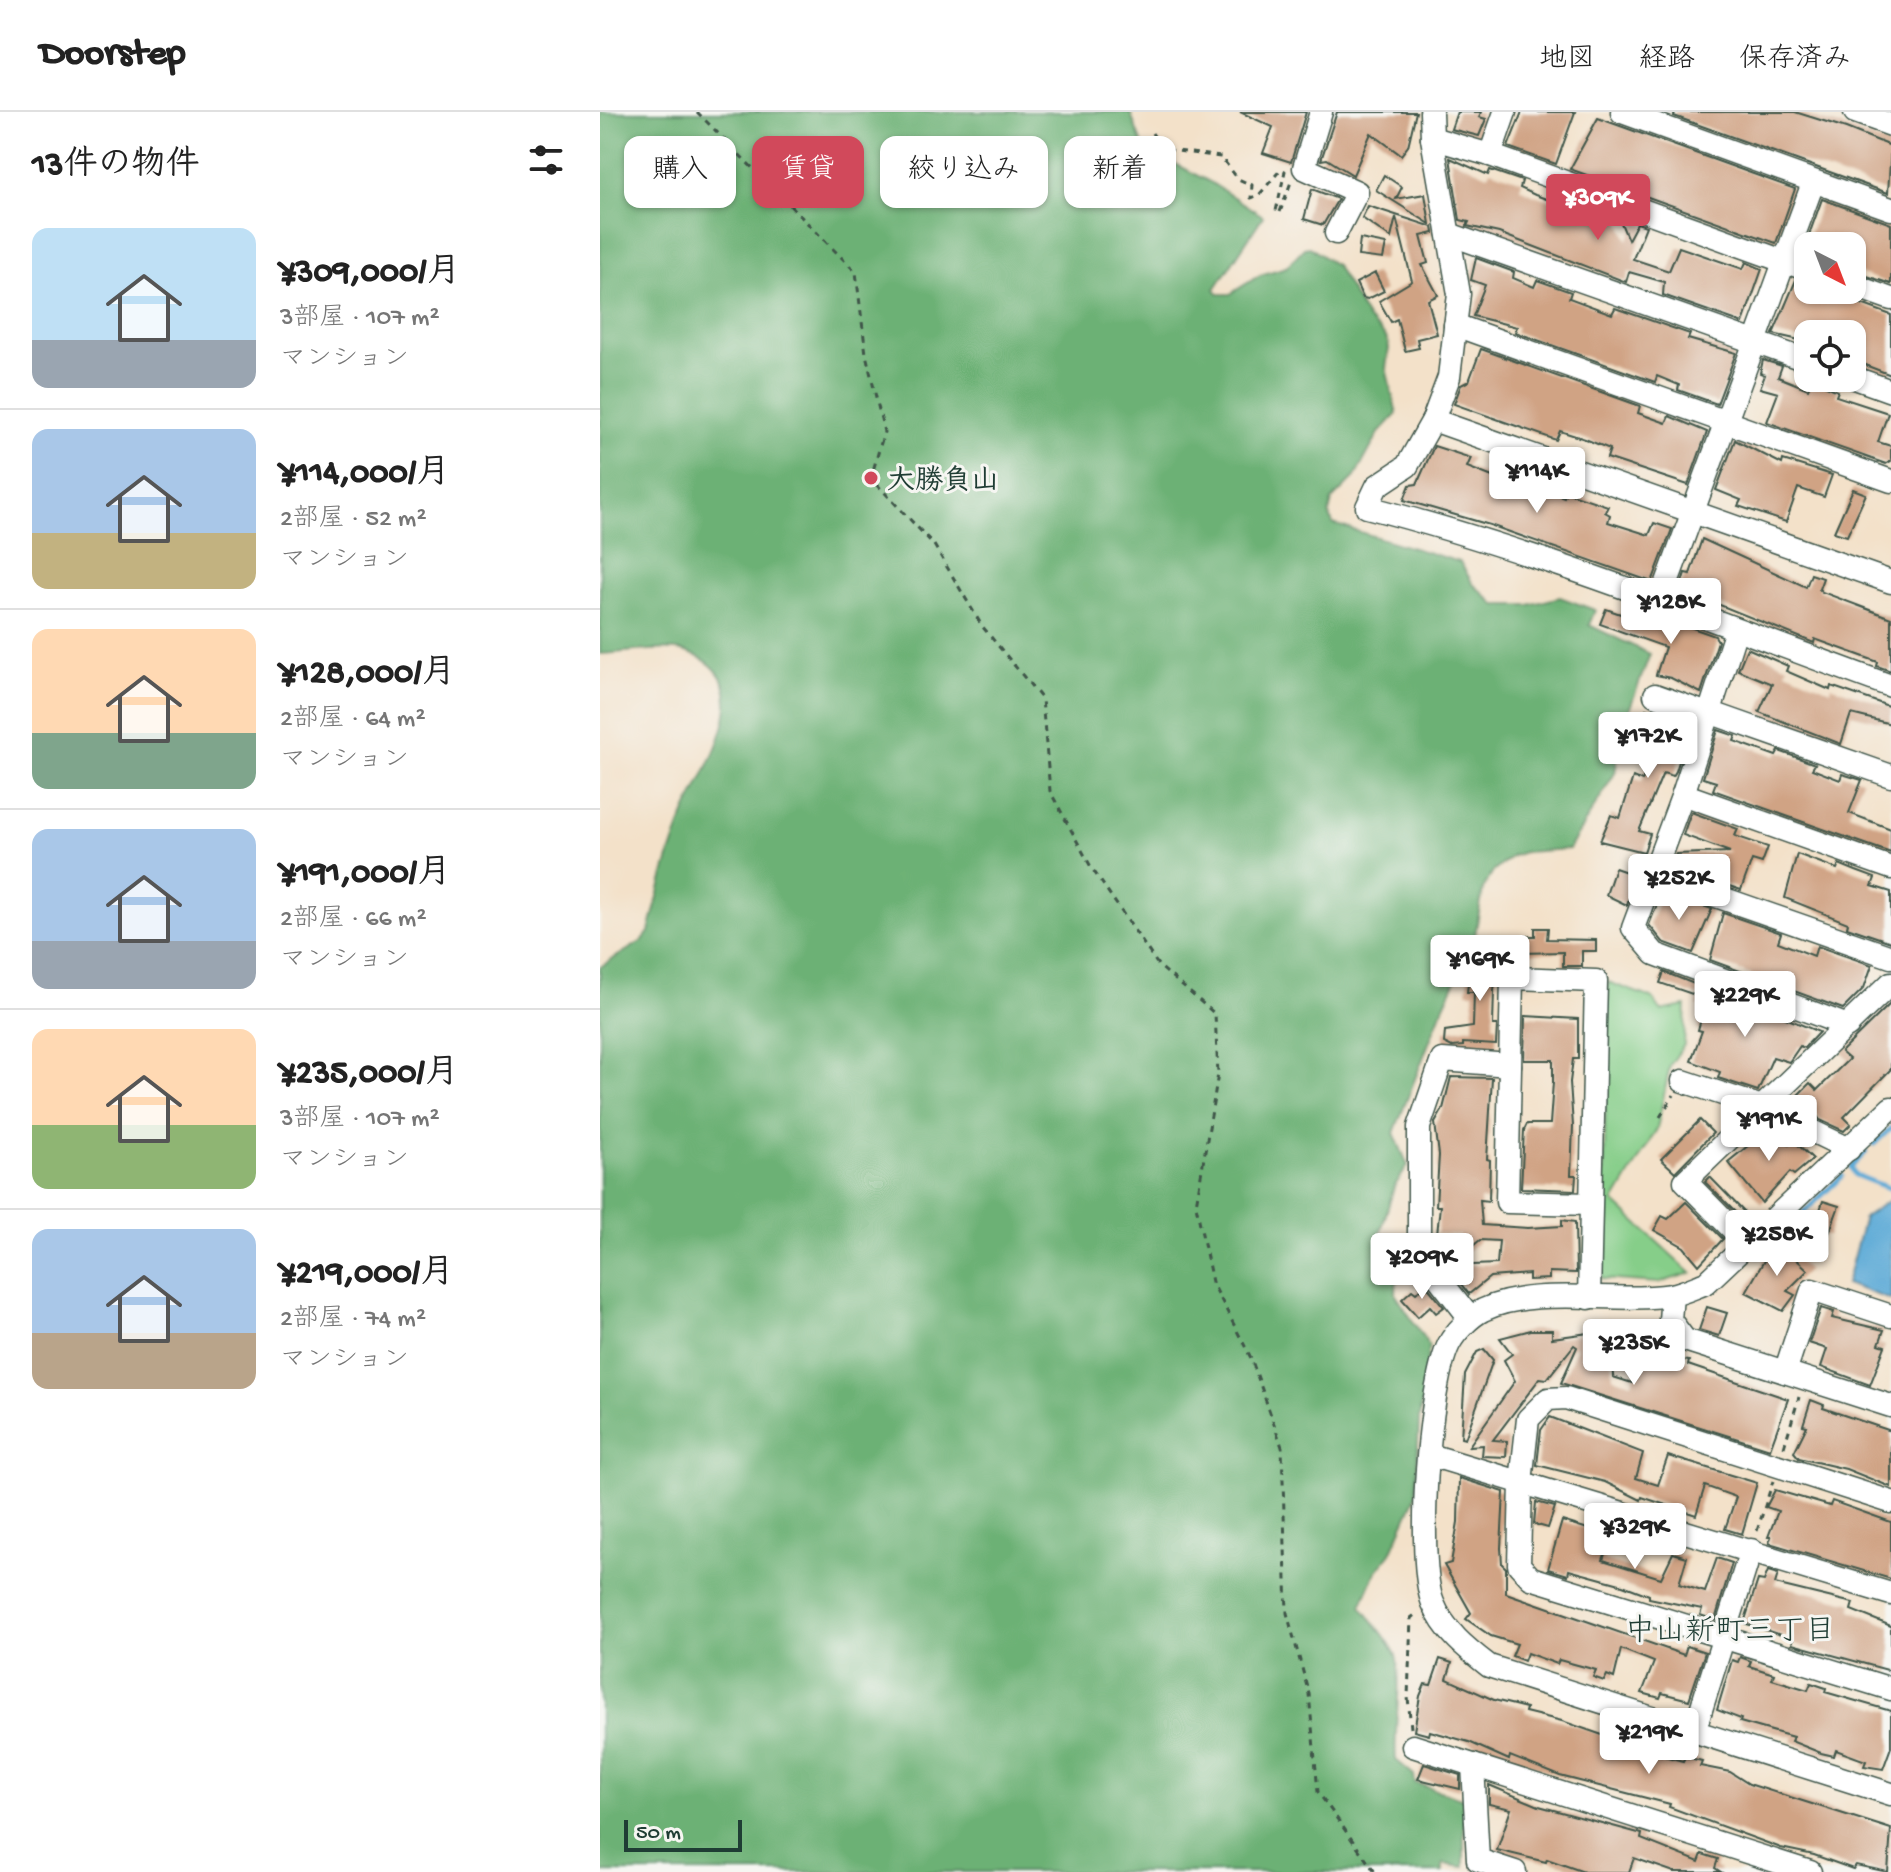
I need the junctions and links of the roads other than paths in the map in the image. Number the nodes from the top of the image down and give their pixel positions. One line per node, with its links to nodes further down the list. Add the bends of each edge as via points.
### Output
1 (1321, 112): 11 (street, via 1304,168 1357,192)
2 (1431, 112): 7 (street)
3 (1505, 112): 8 (street)
4 (1859, 113): 6 (street)
5 (1637, 114): 9 (street)
6 (1891, 125)
7 (1432, 138): 8 (street); 12 (street)
8 (1490, 155): 13 (street)
9 (1813, 183): 10 (street); 13 (street)
10 (1891, 209)
11 (1336, 233)
12 (1449, 234): 17 (street, via 1459,294); 18 (street)
13 (1783, 261): 14 (street); 18 (street)
14 (1794, 265)
15 (1866, 290): 16 (street)
16 (1891, 299)
17 (1455, 325): 22 (street, via 1449,377); 23 (street)
18 (1752, 341): 19 (street); 23 (street)
19 (1794, 356)
20 (1866, 382): 21 (street)
21 (1891, 391)
22 (1433, 420): 25 (street); 27 (street, via 1407,466 1377,486 1367,507 1457,530)
23 (1723, 423): 24 (street); 25 (street)
24 (1891, 481)
25 (1693, 513): 26 (street); 27 (street)
26 (1891, 582)
27 (1661, 599): 28 (street)
28 (1736, 630): 29 (street); 31 (street)
29 (1891, 686)
30 (1655, 695): 31 (street)
31 (1709, 713): 32 (street); 33 (street)
32 (1891, 776)
33 (1683, 794): 34 (street); 35 (street)
34 (1891, 868)
35 (1653, 874): 36 (street); 38 (street, via 1633,928 1655,954)
36 (1891, 957)
37 (1891, 983): 38 (street)
38 (1848, 1026): 41 (street)
39 (1510, 1065): 44 (street, via 1507,1202); 44 (street, via 1512,978 1596,981); 49 (street, via 1442,1060 1419,1127 1419,1236 1433,1271)
40 (1683, 1081): 41 (street)
41 (1762, 1107): 43 (street); 45 (street, via 1685,1181)
42 (1891, 1108): 43 (street)
43 (1849, 1149): 45 (street)
44 (1591, 1204): 47 (street)
45 (1749, 1246): 46 (street, via 1706,1283)
46 (1672, 1295): 47 (street); 50 (street, via 1670,1320 1685,1340)
47 (1589, 1298): 49 (street, via 1517,1300)
48 (1891, 1316): 50 (street, via 1812,1290)
49 (1470, 1318): 52 (street, via 1450,1343 1437,1379)
50 (1785, 1372): 51 (street)
51 (1891, 1406)
52 (1430, 1455): 53 (street); 59 (street, via 1425,1561 1433,1603 1455,1639 1489,1666)
53 (1521, 1482): 54 (street, via 1528,1419 1548,1399 1566,1398); 55 (street); 57 (street, via 1519,1565 1531,1578)
54 (1891, 1502)
55 (1751, 1550): 56 (street); 57 (street)
56 (1891, 1594)
57 (1722, 1637): 58 (street); 59 (street)
58 (1891, 1689)
59 (1694, 1732): 62 (street)
60 (1413, 1746): 61 (street)
61 (1473, 1765): 63 (street, via 1478,1860); 64 (street)
62 (1891, 1794)
63 (1515, 1872)
64 (1810, 1872)

